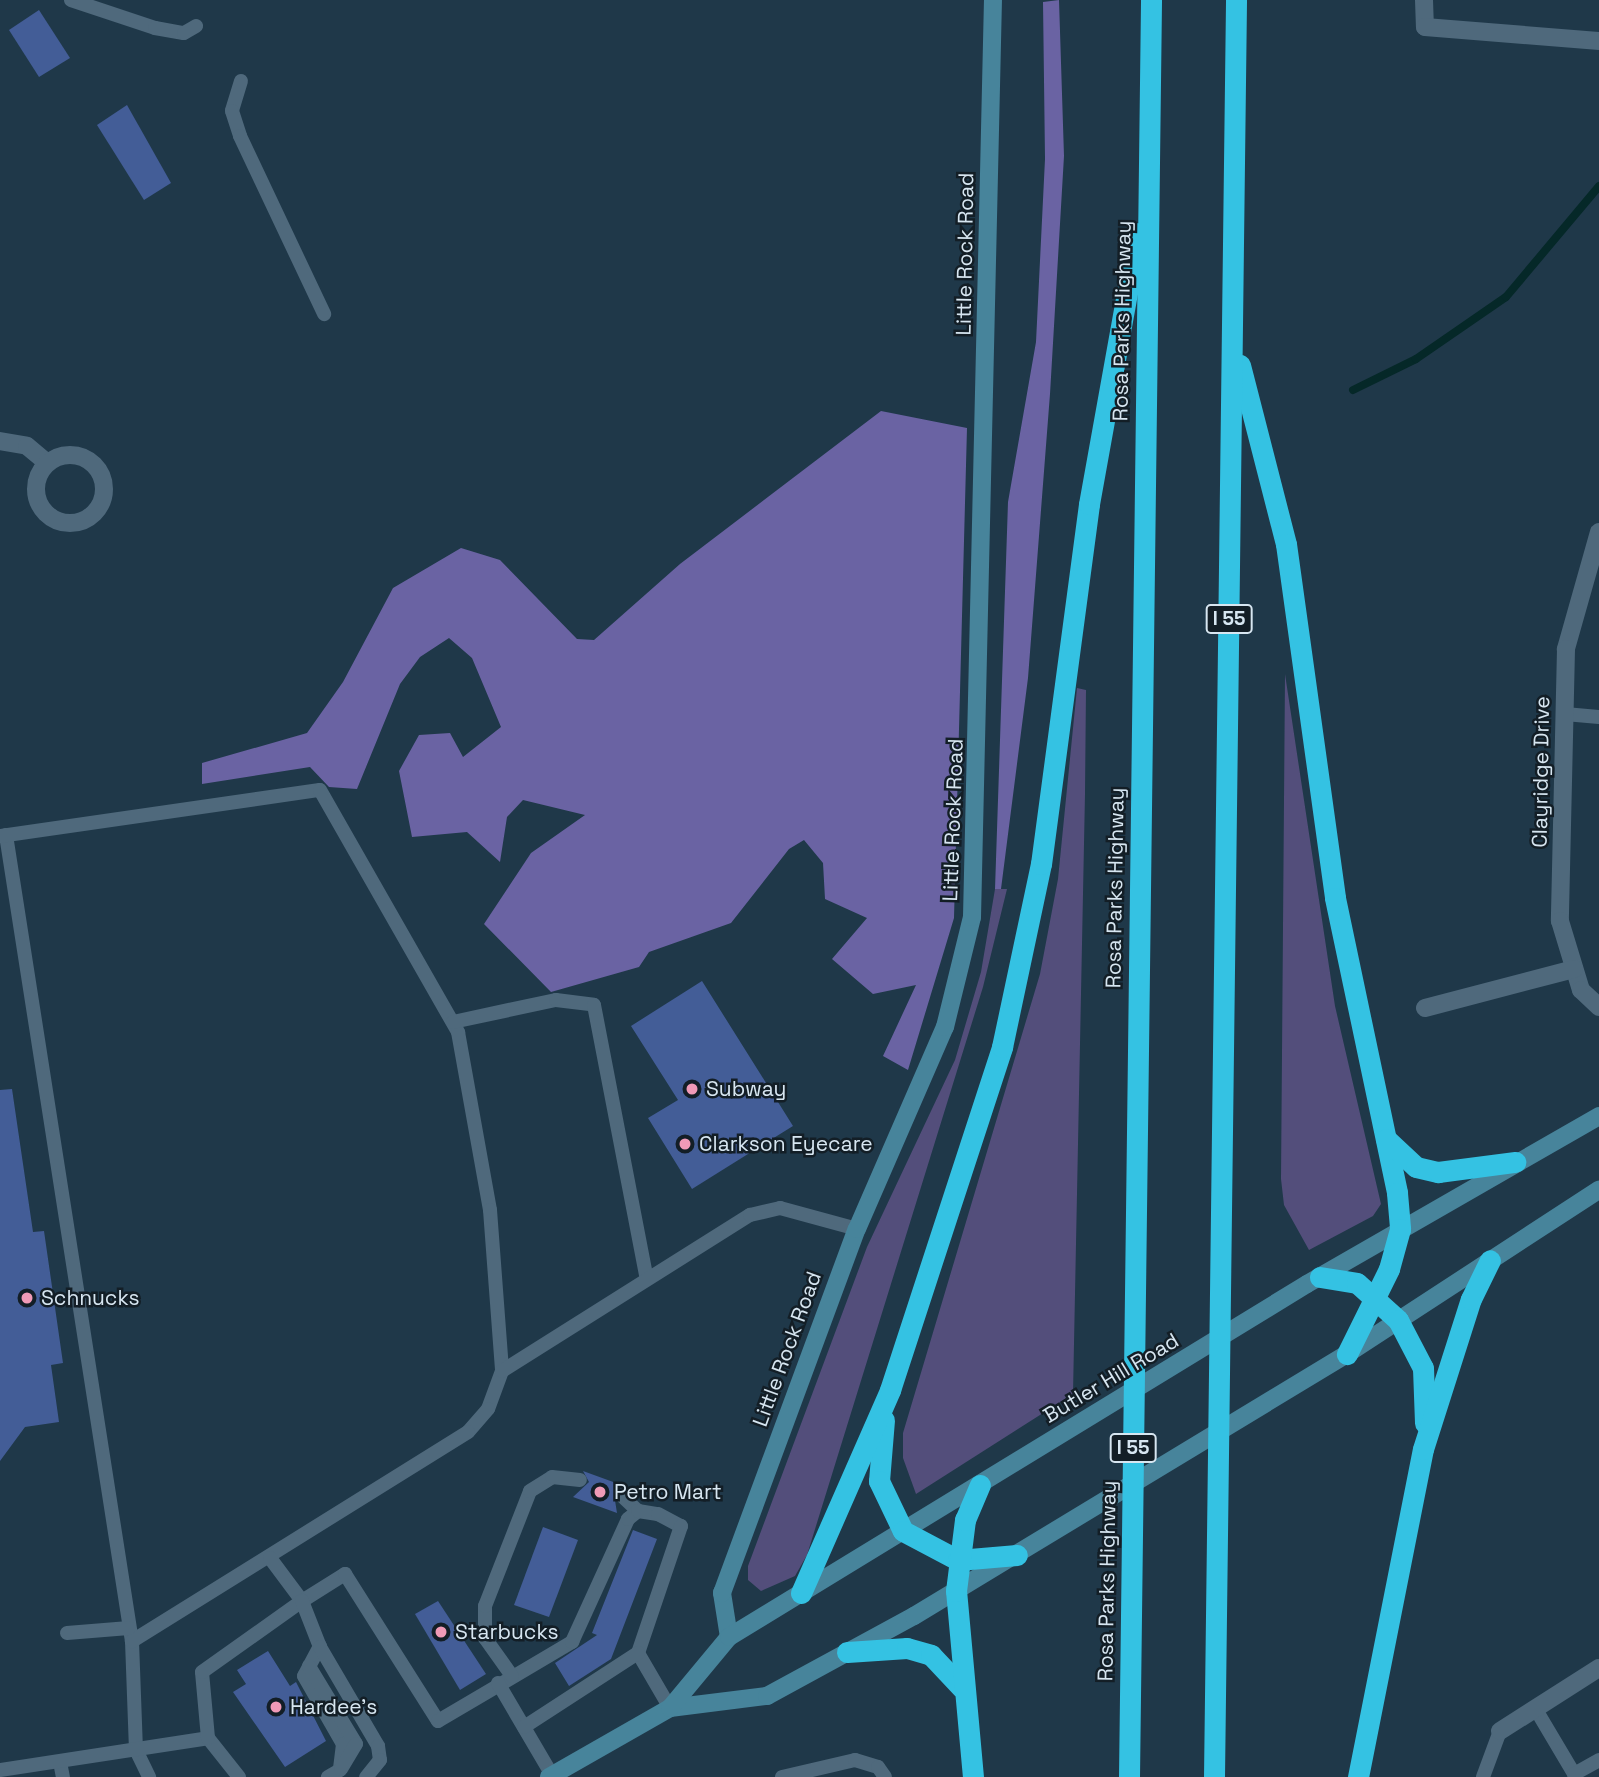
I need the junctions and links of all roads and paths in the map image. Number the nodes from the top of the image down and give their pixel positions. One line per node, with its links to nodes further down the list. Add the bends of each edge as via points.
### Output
1 (71, 0): 6 (lane, via 155,28 184,33)
2 (993, 0): 27 (street, Little Rock Road, via 977,881 958,991)
3 (1151, 0): 9 (highway, Rosa Parks Highway / I 55)
4 (1236, 0): 11 (highway, I 55)
5 (1424, 0): 7 (street, via 1425,27)
6 (196, 26)
7 (1599, 41)
8 (241, 81): 10 (lane, via 232,111 240,136)
9 (1149, 173): 36 (highway, via 1089,505 1024,957 976,1137); 76 (highway, Rosa Parks Highway / I 55)
10 (324, 314)
11 (1233, 339): 24 (highway, via 1286,544 1335,898); 77 (highway, I 55)
12 (0, 441): 13 (street, via 27,446)
13 (47, 463)
14 (1599, 532): 15 (street, Clayridge Drive, via 1566,649)
15 (1565, 714): 16 (lane); 19 (street, Clayridge Drive, via 1560,921)
16 (1599, 717)
17 (3, 836): 18 (lane); 22 (lane, via 320,790)
18 (7, 885): 50 (lane)
19 (1574, 969): 20 (street, Clayridge Drive, via 1581,990); 21 (street)
20 (1599, 1007)
21 (1425, 1008)
22 (453, 1022): 30 (lane, via 556,1000 594,1004); 35 (lane, via 490,1210)
23 (1599, 1116): 25 (street, Butler Hill Road)
24 (1384, 1136): 25 (highway, via 1416,1167 1438,1172); 28 (highway)
25 (1515, 1162): 28 (street, Butler Hill Road)
26 (1599, 1189): 29 (street, Butler Hill Road)
27 (857, 1229): 30 (lane, via 780,1208 707,1237); 51 (street, Little Rock Road, via 722,1593)
28 (1400, 1229): 31 (street, Butler Hill Road); 32 (highway)
29 (1490, 1260): 33 (street, Butler Hill Road); 37 (highway, via 1471,1298)
30 (646, 1276): 35 (lane)
31 (1320, 1277): 32 (highway, via 1357,1283); 39 (street, Butler Hill Road)
32 (1378, 1297): 33 (highway); 34 (highway)
33 (1398, 1320): 34 (street, Butler Hill Road); 37 (highway, via 1423,1368)
34 (1347, 1354): 43 (street, Butler Hill Road)
35 (502, 1371): 44 (lane, via 488,1409 468,1432)
36 (890, 1391): 42 (highway, via 879,1481); 47 (highway)
37 (1423, 1449): 78 (highway)
38 (580, 1480): 56 (lane, via 552,1476 530,1491 485,1606 485,1637)
39 (980, 1485): 42 (street, Butler Hill Road); 45 (highway)
40 (623, 1497): 41 (lane)
41 (638, 1511): 54 (lane, via 681,1526); 56 (lane, via 628,1519 581,1631)
42 (904, 1531): 45 (highway); 47 (street, Butler Hill Road)
43 (1017, 1555): 45 (highway); 46 (street, Butler Hill Road)
44 (270, 1558): 48 (lane); 50 (lane)
45 (958, 1560): 46 (highway)
46 (956, 1591): 53 (street, Butler Hill Road); 57 (highway)
47 (801, 1593): 51 (street, Butler Hill Road)
48 (302, 1601): 52 (lane); 56 (lane, via 345,1574 438,1721); 62 (lane, via 202,1672)
49 (67, 1633): 50 (lane)
50 (130, 1634): 63 (lane)
51 (729, 1637): 58 (street, Butler Hill Road)
52 (320, 1646): 67 (lane, via 304,1676 343,1744); 72 (lane, via 378,1746 380,1760)
53 (847, 1652): 57 (highway, via 907,1648 930,1655); 58 (street, Butler Hill Road, via 766,1696)
54 (639, 1653): 58 (lane); 60 (lane)
55 (1599, 1668): 59 (street)
56 (505, 1680): 60 (lane)
57 (963, 1689): 75 (highway)
58 (670, 1707): 69 (street, Butler Hill Road)
59 (1535, 1708): 61 (street); 68 (lane)
60 (524, 1727): 69 (lane)
61 (1500, 1731): 79 (lane)
62 (208, 1738): 63 (lane); 71 (lane)
63 (136, 1750): 66 (lane); 70 (lane)
64 (1599, 1760): 68 (lane)
65 (0, 1770): 66 (lane)
66 (62, 1770)
67 (334, 1773)
68 (1575, 1775)
69 (550, 1776)
70 (149, 1777)
71 (239, 1777)
72 (366, 1777)
73 (782, 1777): 74 (lane, via 855,1760 878,1767)
74 (885, 1777)
75 (973, 1777)
76 (1129, 1777)
77 (1214, 1777)
78 (1358, 1777)
79 (1483, 1777)

